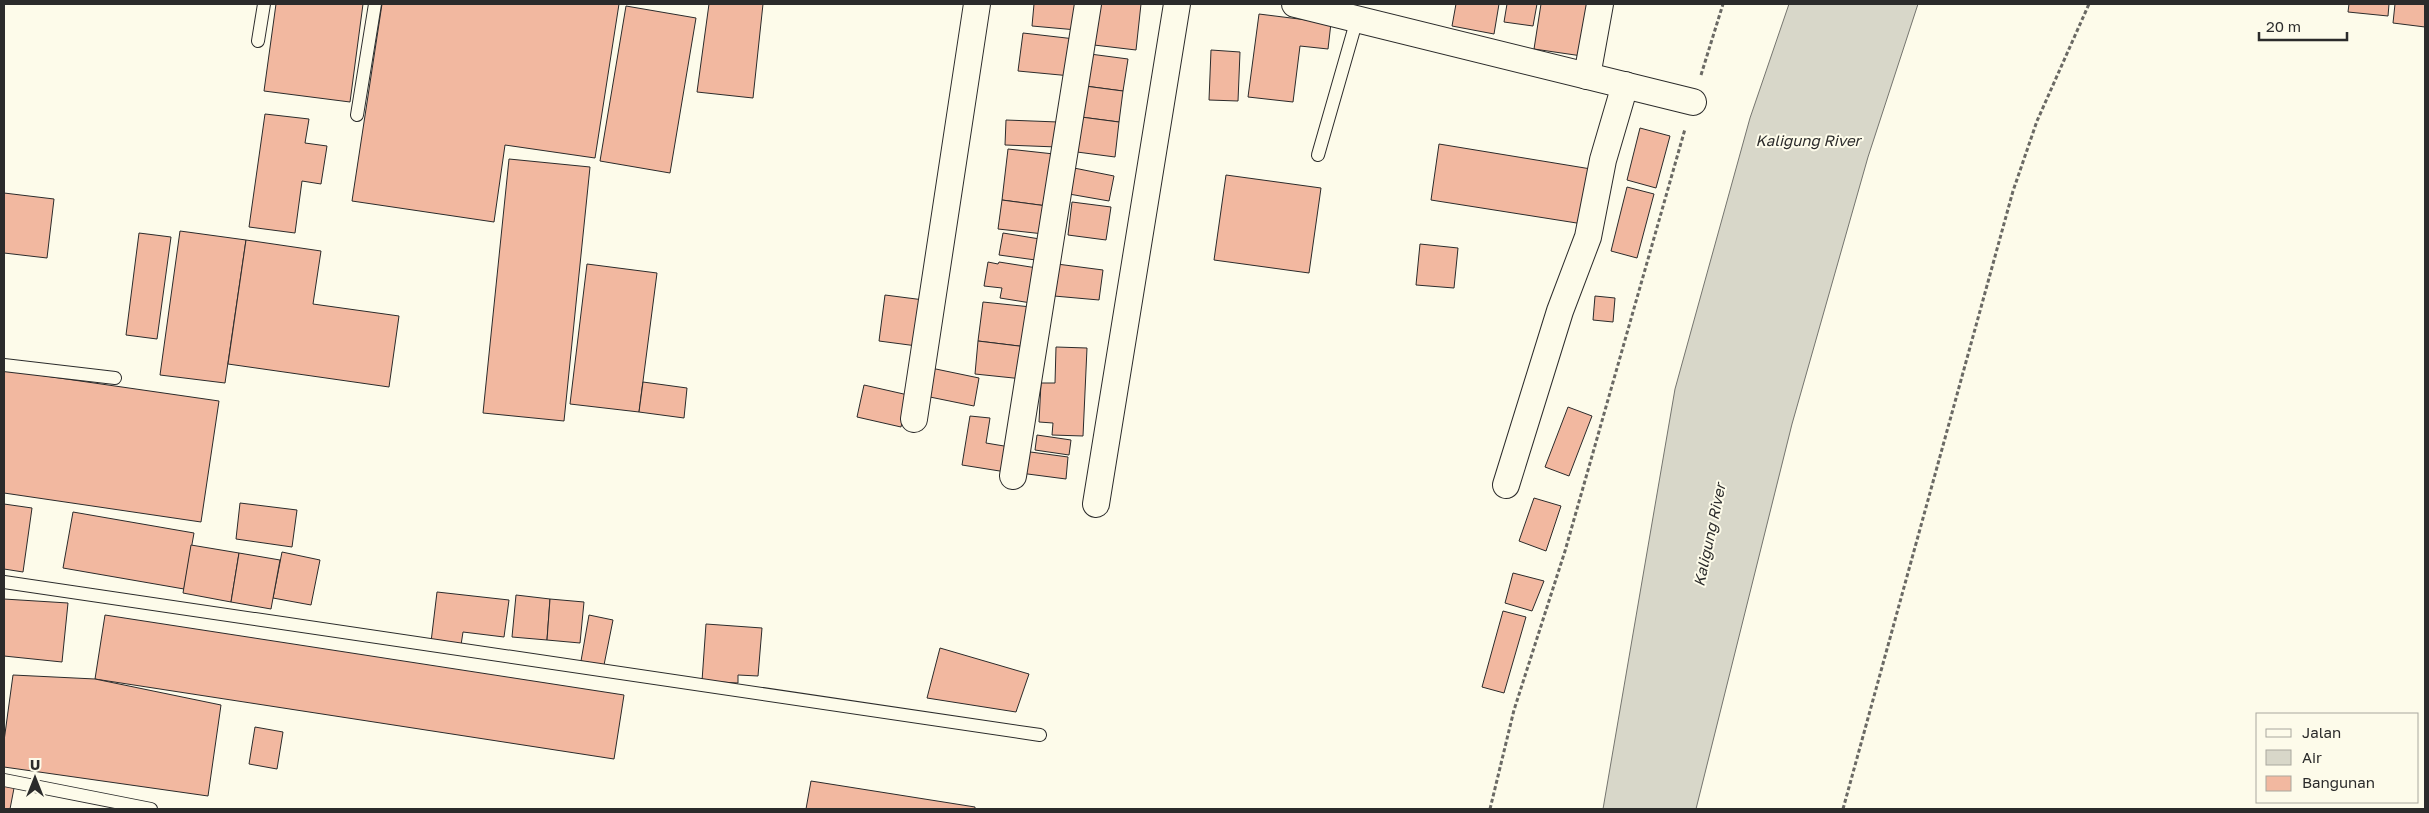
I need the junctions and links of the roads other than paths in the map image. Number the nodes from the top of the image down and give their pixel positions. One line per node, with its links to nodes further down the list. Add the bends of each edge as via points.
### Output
1 (264, 4): 9 (lane)
2 (375, 4): 13 (lane)
3 (977, 4): 17 (street)
4 (1088, 4): 18 (street)
5 (1177, 4): 20 (street)
6 (1295, 4): 8 (street)
7 (1600, 4): 10 (street)
8 (1357, 19): 10 (street); 14 (lane)
9 (258, 41)
10 (1586, 76): 11 (street)
11 (1625, 85): 12 (street); 19 (street, via 1603,160 1588,237 1560,311)
12 (1693, 102)
13 (357, 115)
14 (1318, 156)
15 (4, 365): 16 (lane)
16 (115, 378)
17 (914, 419)
18 (1013, 476)
19 (1506, 485)
20 (1096, 504)
21 (4, 582): 22 (lane)
22 (1040, 735)
23 (4, 780): 24 (lane)
24 (151, 809)

